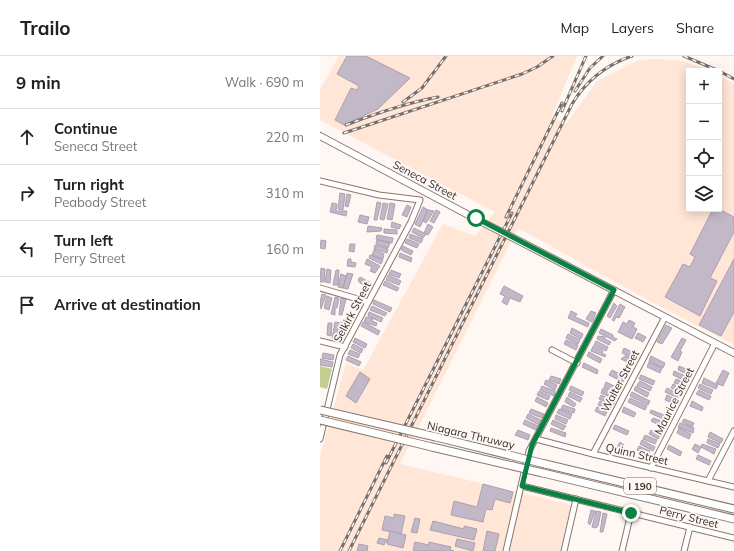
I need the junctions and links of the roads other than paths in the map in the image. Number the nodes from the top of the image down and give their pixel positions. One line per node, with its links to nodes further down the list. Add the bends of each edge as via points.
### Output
1 (320, 136): 4 (main road, Seneca Street, bridge)
2 (320, 181): 5 (street, Selkirk Street, via 379,195 420,200 412,222)
3 (320, 288): 5 (street)
4 (614, 290): 6 (main road, Seneca Street); 12 (street)
5 (368, 302): 9 (street, Selkirk Street)
6 (665, 317): 8 (main road, Seneca Street); 18 (street, Walter Street)
7 (320, 341): 9 (street)
8 (715, 343): 11 (main road, Seneca Street); 19 (street, Maurice Street)
9 (345, 347): 16 (street, Selkirk Street, via 340,355)
10 (552, 350): 12 (street)
11 (734, 353)
12 (577, 363): 17 (street)
13 (320, 410): 24 (highway, Niagara Thruway / I 190, bridge)
14 (320, 420): 26 (highway, Niagara Thruway / I 190, bridge)
15 (734, 431): 20 (street)
16 (320, 439)
17 (536, 439): 18 (street, Quinn Street); 21 (street, via 529,451)
18 (592, 454): 19 (street, Quinn Street)
19 (652, 468): 20 (street, Quinn Street)
20 (708, 481): 22 (street, Quinn Street)
21 (522, 486): 23 (street, Perry Street); 29 (street)
22 (734, 487)
23 (576, 499): 25 (street, Perry Street); 30 (street)
24 (734, 509)
25 (631, 513): 27 (street, Perry Street); 31 (street)
26 (734, 519)
27 (690, 527): 28 (street, Perry Street); 32 (street)
28 (734, 538)
29 (506, 551)
30 (564, 551)
31 (622, 551)
32 (684, 551)

